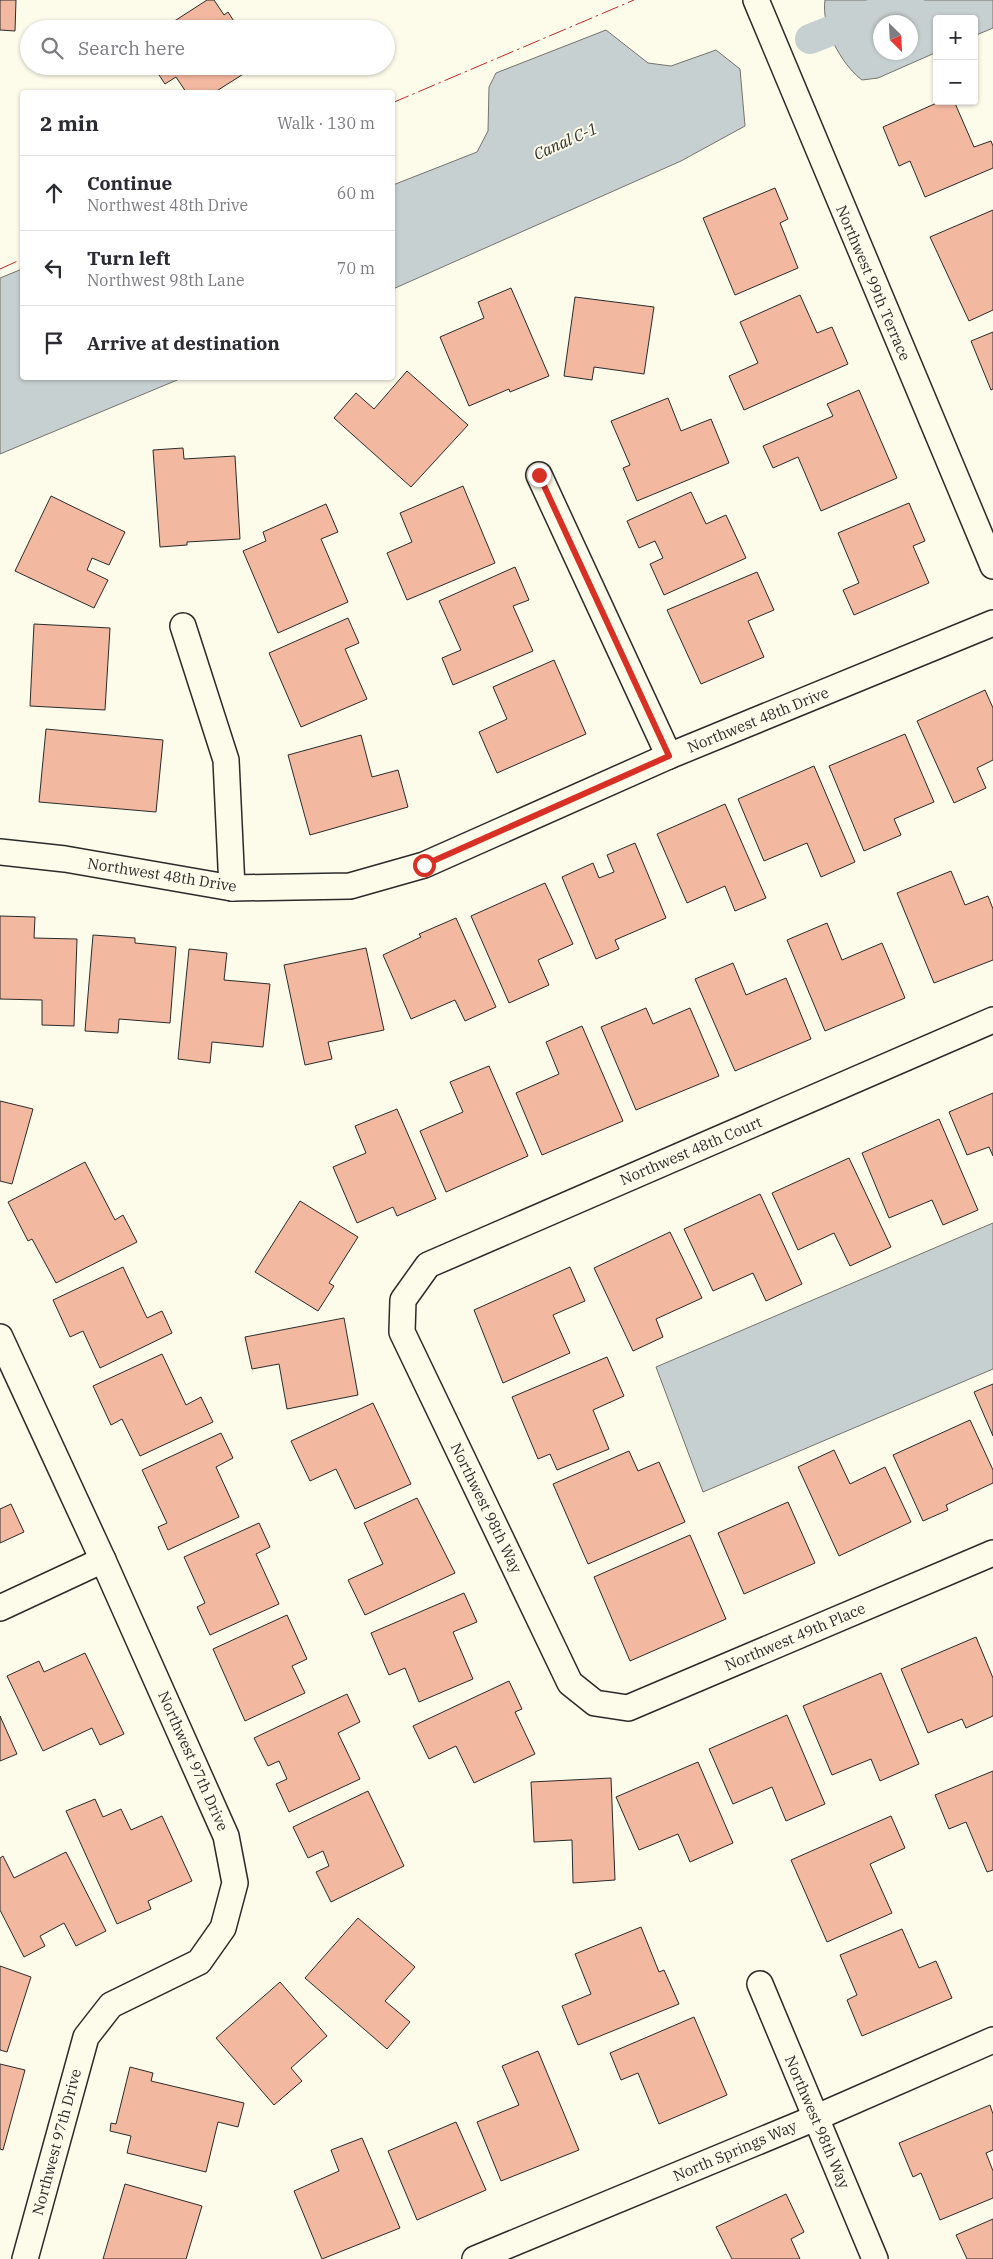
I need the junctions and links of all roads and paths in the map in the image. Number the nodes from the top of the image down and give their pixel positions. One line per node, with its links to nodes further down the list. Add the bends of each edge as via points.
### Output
1 (756, 0): 3 (street, Northwest 99th Terrace)
2 (539, 475): 6 (street)
3 (993, 566)
4 (993, 623): 6 (street, Northwest 48th Drive)
5 (183, 626): 8 (street, via 226,760)
6 (669, 756): 8 (street, Northwest 48th Drive, via 424,865 350,886)
7 (0, 852): 8 (street, Northwest 48th Drive)
8 (232, 888)
9 (993, 1020): 10 (street, Northwest 48th Court, via 428,1265)
10 (404, 1300): 15 (street, Northwest 98th Way, via 402,1332 406,1341 570,1683)
11 (0, 1337): 13 (street, Northwest 97th Drive)
12 (993, 1553): 15 (street, Northwest 49th Place, via 628,1708)
13 (103, 1560): 14 (street); 19 (street, Northwest 97th Drive, via 226,1836 235,1883 223,1928 199,1962 111,2005 86,2037)
14 (0, 1608)
15 (595, 1703)
16 (760, 1984): 18 (street, Northwest 98th Way)
17 (993, 2040): 18 (street, North Springs Way)
18 (815, 2118): 20 (street, North Springs Way); 21 (street, Northwest 98th Way)
19 (25, 2259)
20 (476, 2259)
21 (876, 2259)

